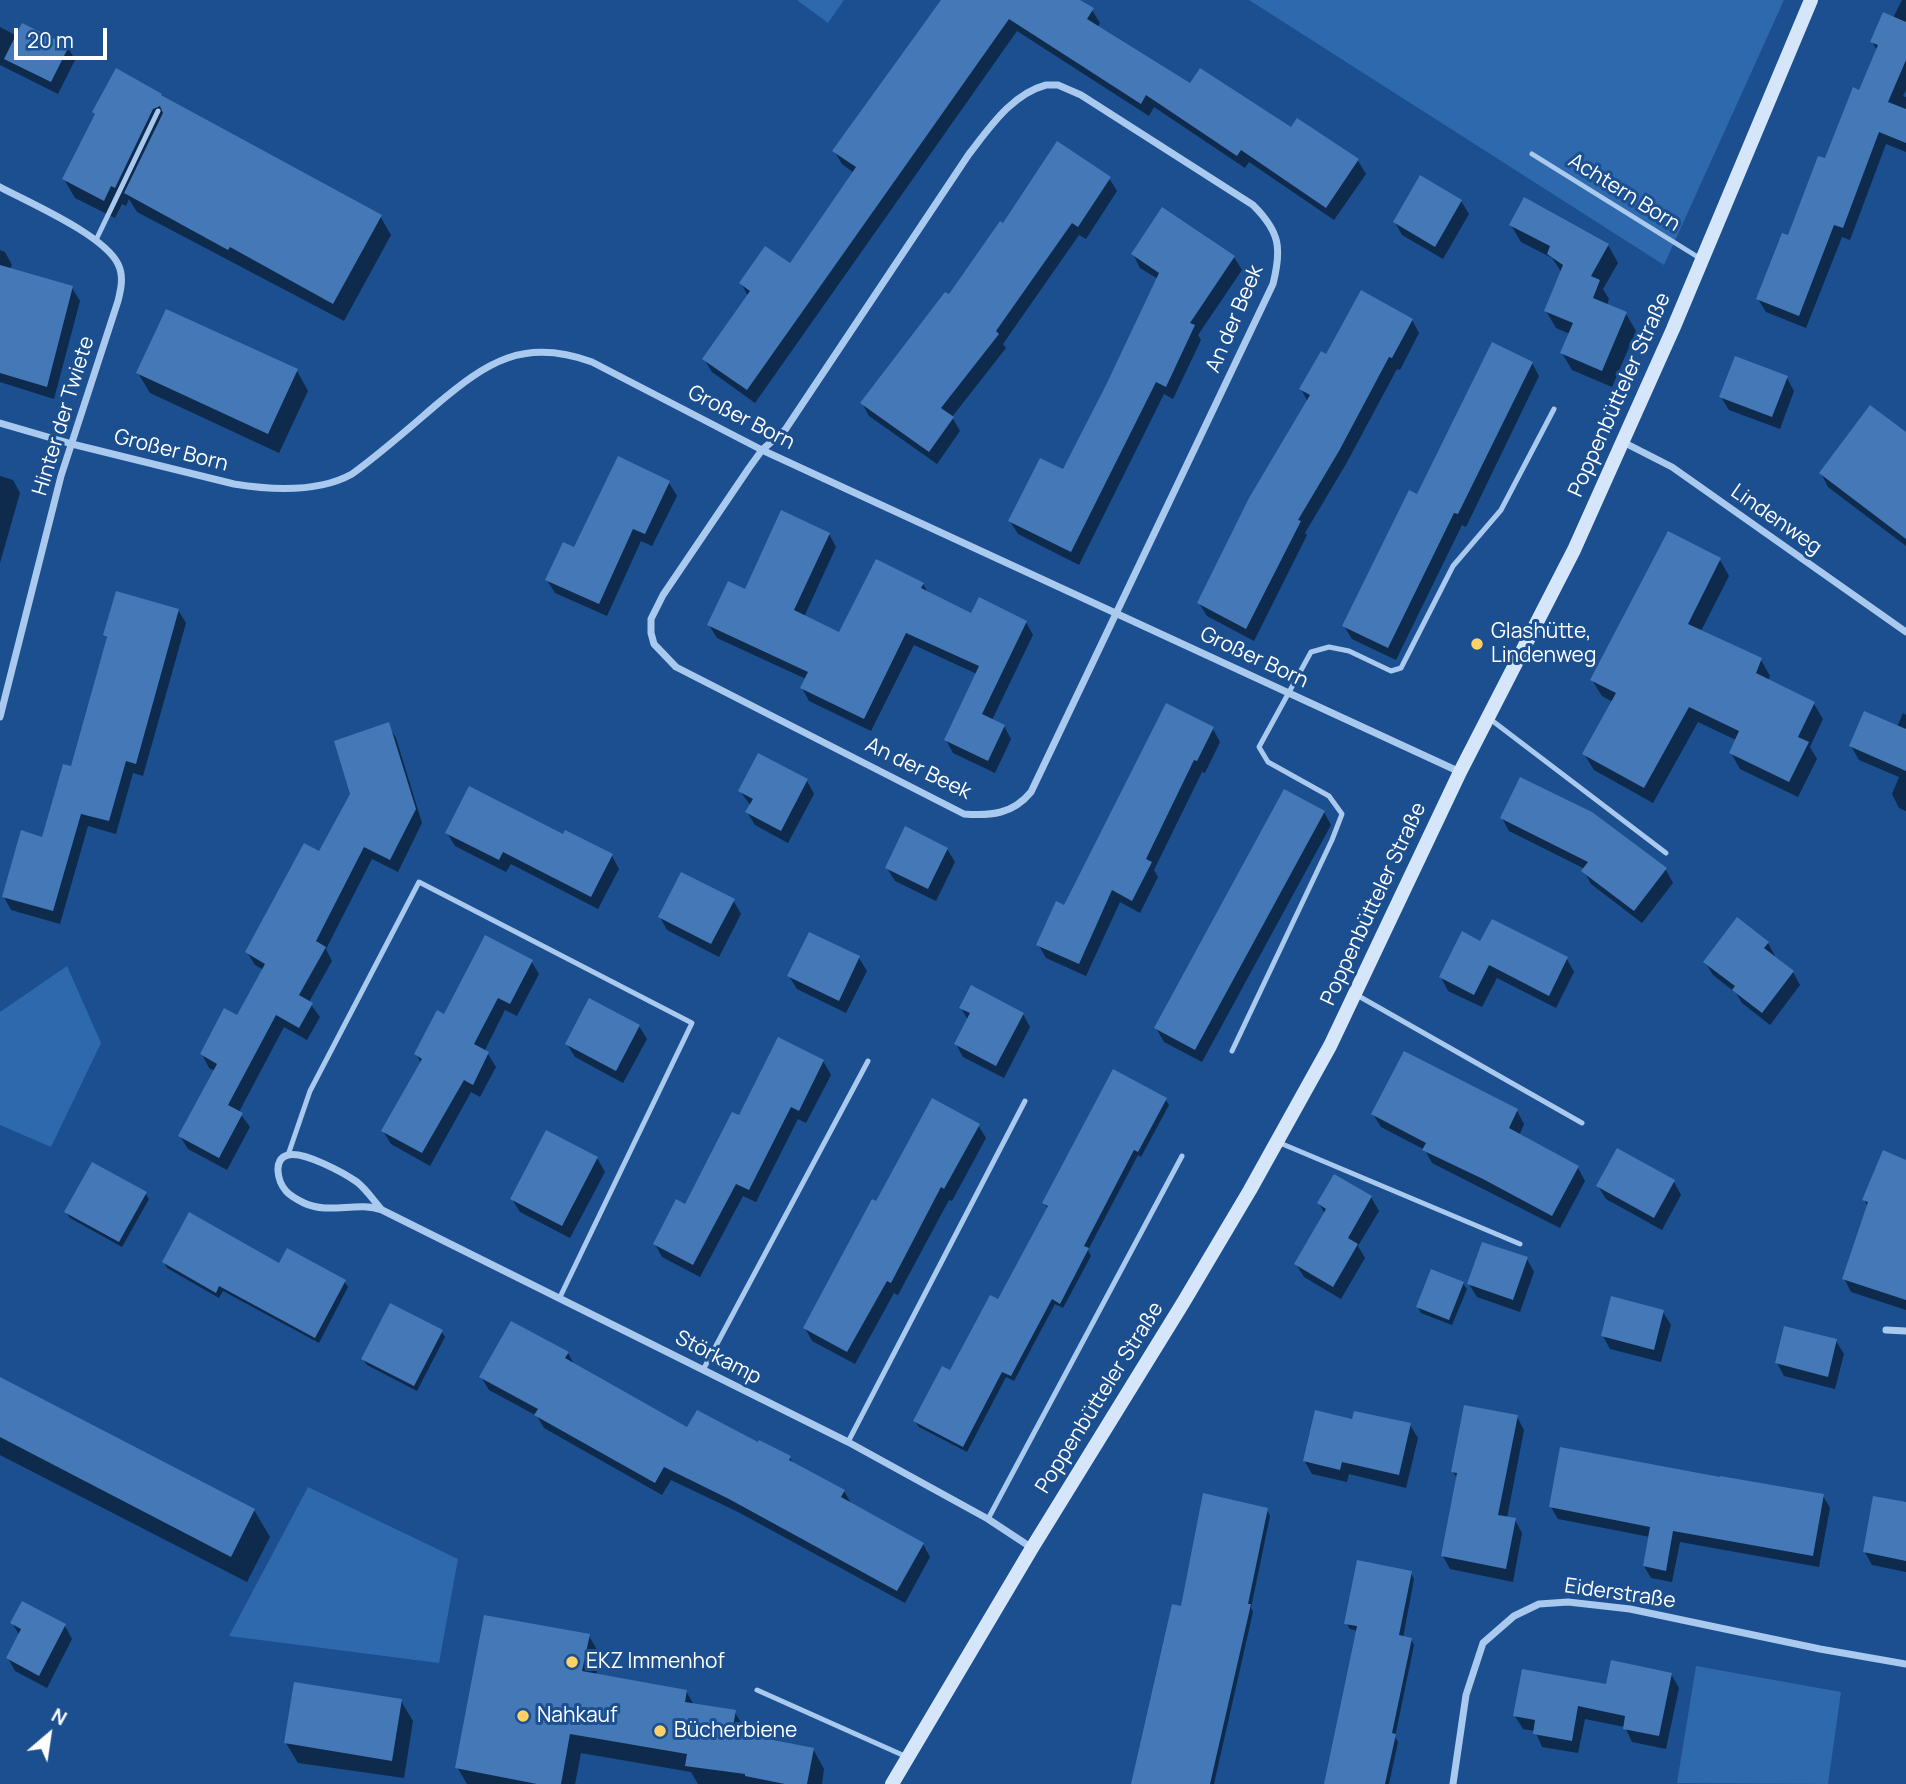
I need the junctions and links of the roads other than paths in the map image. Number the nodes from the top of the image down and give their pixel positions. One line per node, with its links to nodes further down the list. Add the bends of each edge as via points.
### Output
1 (1811, 0): 6 (main road, Poppenbütteler Straße)
2 (159, 111): 5 (lane)
3 (1532, 154): 6 (lane, Achtern Born)
4 (0, 187): 5 (street, Hinter der Twiete)
5 (96, 240): 10 (street, Hinter der Twiete, via 119,265 122,282)
6 (1701, 259): 9 (main road, Poppenbütteler Straße)
7 (1554, 409): 14 (lane, via 1501,510 1453,566 1401,668 1391,671 1329,647 1311,652)
8 (0, 423): 10 (street, Großer Born)
9 (1623, 442): 13 (street, Lindenweg, via 1672,467); 16 (main road, Poppenbütteler Straße)
10 (72, 444): 11 (street, Großer Born, via 234,485 286,489 331,483 362,467 492,363 536,352 592,362); 15 (street, Hinter der Twiete)
11 (762, 450): 12 (street, Großer Born); 12 (street, An der Beek, via 663,596 651,619 654,643 676,667 964,814 1010,810 1031,792); 12 (street, An der Beek, via 785,430 995,122 1032,88 1058,85 1069,89 1253,205 1270,224 1279,251 1273,284)
12 (1118, 614): 14 (street, Großer Born)
13 (1906, 632)
14 (1288, 693): 17 (street, Großer Born); 20 (lane, via 1259,747 1268,762 1329,796 1342,814)
15 (0, 717)
16 (1488, 718): 17 (main road, Poppenbütteler Straße); 18 (lane)
17 (1460, 772): 19 (main road, Poppenbütteler Straße)
18 (1666, 853)
19 (1355, 994): 23 (lane); 24 (main road, Poppenbütteler Straße)
20 (1232, 1051)
21 (867, 1061): 32 (lane)
22 (1025, 1101): 33 (lane)
23 (1582, 1124)
24 (1277, 1142): 28 (lane); 35 (main road, Poppenbütteler Straße)
25 (288, 1155): 27 (street, Störkamp, via 311,1158 358,1182); 27 (street, Störkamp, via 282,1158 278,1173 286,1192 295,1198 316,1208 370,1205); 29 (lane, via 310,1091 419,882 692,1023)
26 (1182, 1156): 34 (lane)
27 (382, 1210): 29 (street, Störkamp)
28 (1521, 1244)
29 (560, 1297): 32 (street, Störkamp)
30 (1886, 1330): 31 (street)
31 (1906, 1331)
32 (703, 1370): 33 (street, Störkamp)
33 (848, 1442): 34 (street, Störkamp)
34 (988, 1520): 35 (street, Störkamp)
35 (1032, 1548): 38 (main road, Poppenbütteler Straße)
36 (1906, 1664): 40 (street, Eiderstraße, via 1630,1609 1568,1602 1539,1604 1507,1621 1483,1643 1466,1695)
37 (757, 1690): 38 (lane)
38 (907, 1757): 39 (main road, Poppenbütteler Straße)
39 (892, 1784)
40 (1453, 1784)

